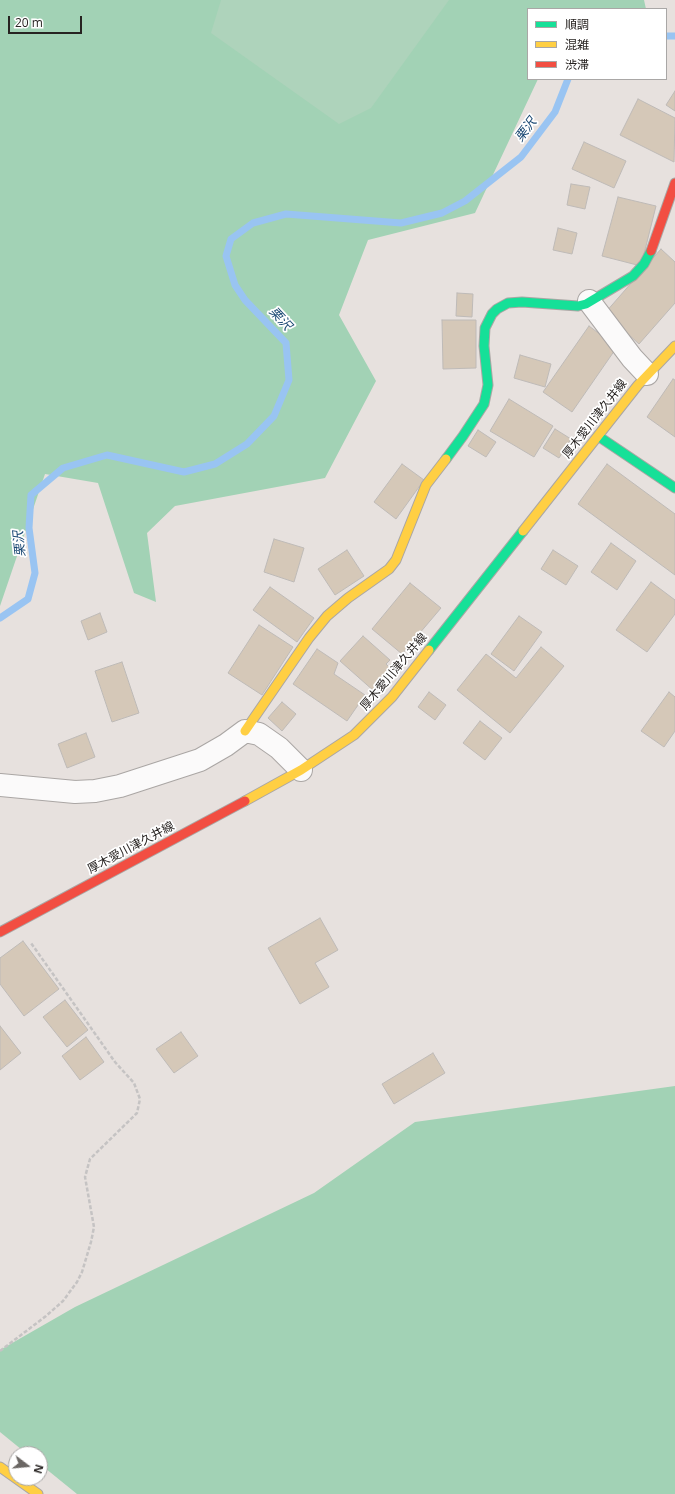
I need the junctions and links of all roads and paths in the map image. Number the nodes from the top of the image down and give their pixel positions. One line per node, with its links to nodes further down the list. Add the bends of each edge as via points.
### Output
1 (675, 183): 2 (main road, via 644,264 627,280)
2 (589, 301): 4 (street); 7 (main road, via 578,306 508,303 492,314 485,328 484,337 488,385 484,404 426,484 396,560 389,569 327,616)
3 (675, 346): 4 (main road, 厚木愛川津久井線)
4 (647, 374): 5 (main road, 厚木愛川津久井線)
5 (598, 436): 6 (main road); 8 (main road, 厚木愛川津久井線, via 392,697 354,735)
6 (675, 488)
7 (245, 731): 8 (street, via 259,734 279,748); 9 (street, via 200,760 120,786 75,792)
8 (301, 770): 10 (main road, 厚木愛川津久井線)
9 (0, 785)
10 (16, 923): 11 (main road, 厚木愛川津久井線); 12 (path, via 115,1062 134,1083 140,1099 136,1113 127,1124 90,1160 85,1177 94,1227 77,1282 63,1301)
11 (0, 932)
12 (0, 1351)
13 (0, 1467): 14 (main road)
14 (38, 1494)

